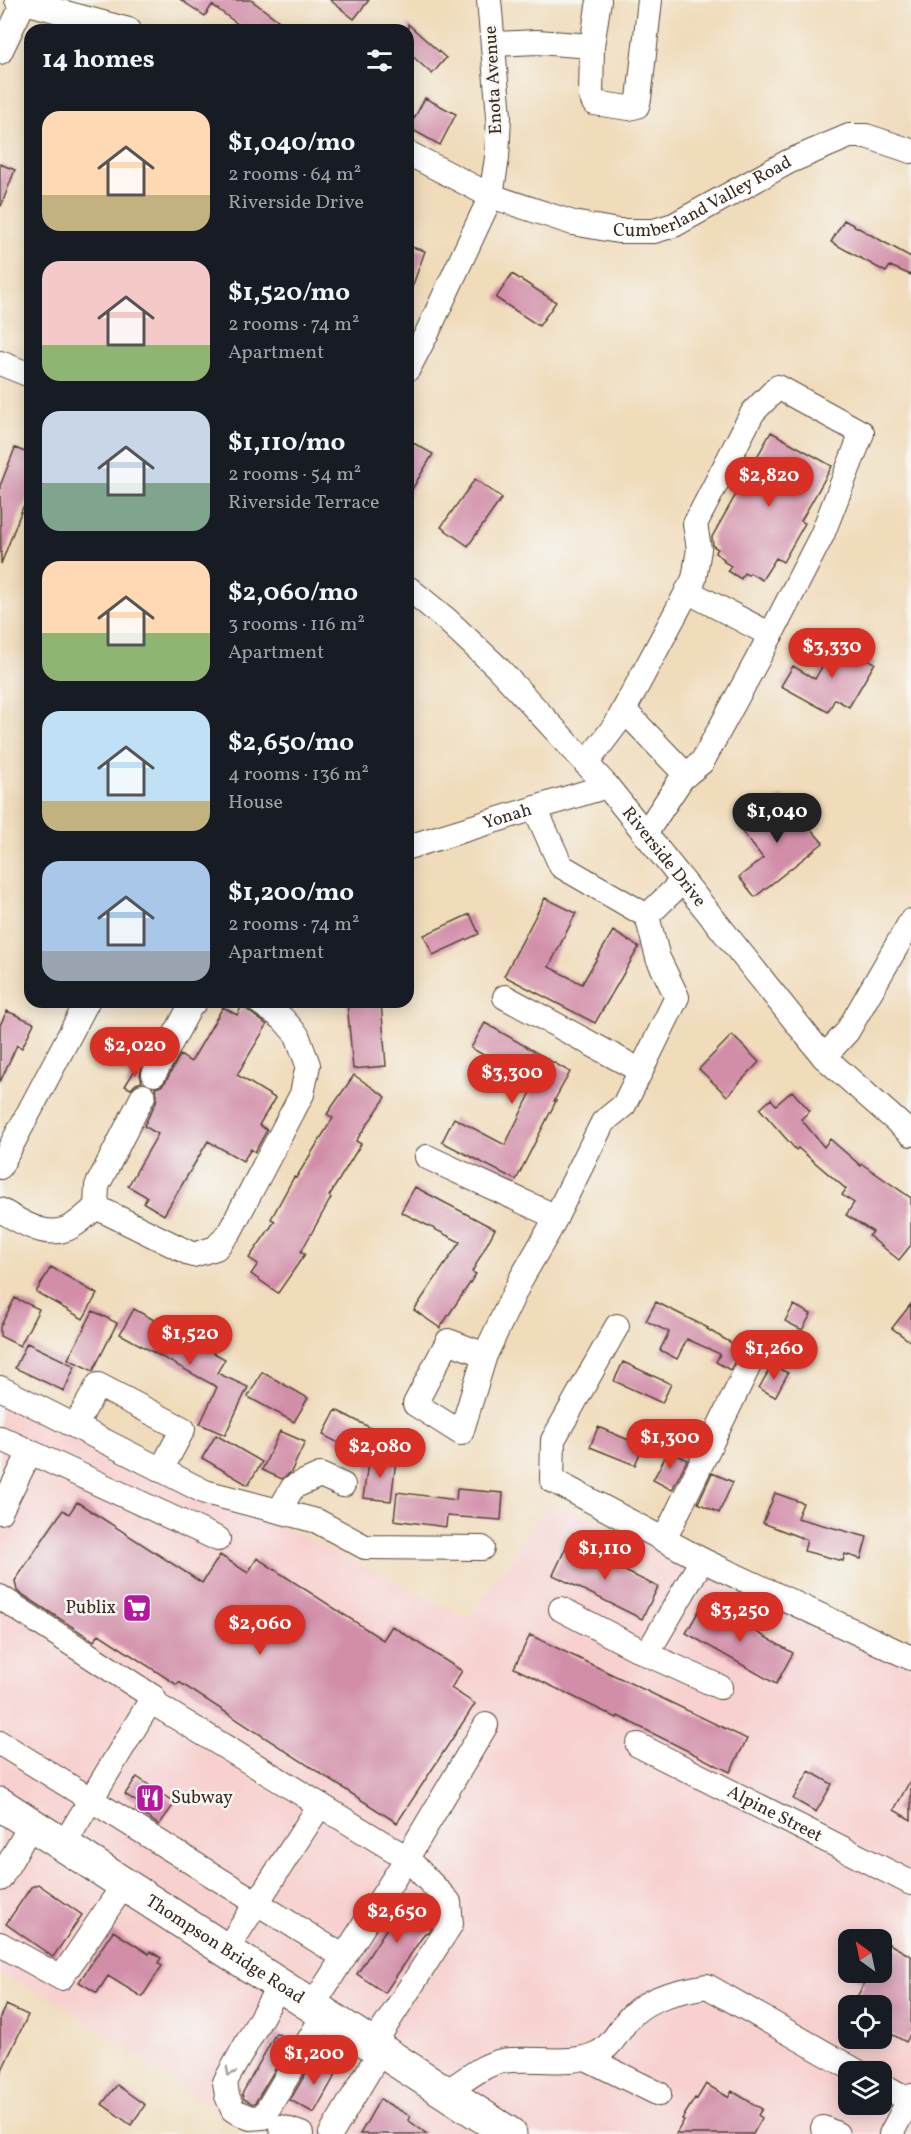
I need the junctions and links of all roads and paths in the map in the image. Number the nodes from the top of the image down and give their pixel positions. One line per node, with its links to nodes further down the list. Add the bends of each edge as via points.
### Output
1 (489, 0): 6 (street, Enota Avenue)
2 (598, 0): 7 (street)
3 (650, 0): 7 (street, via 637,106 594,103)
4 (20, 1): 5 (street); 8 (street)
5 (106, 24)
6 (494, 44): 7 (street); 11 (street, Enota Avenue, via 499,116)
7 (592, 46)
8 (0, 52)
9 (911, 151): 11 (street, Cumberland Valley Road, via 866,136 849,136 788,162 674,225 654,231 618,231 573,223)
10 (414, 156): 11 (street, Cumberland Valley Road)
11 (491, 196): 12 (street, Enota Avenue)
12 (414, 358)
13 (0, 363): 14 (street)
14 (24, 373)
15 (687, 591): 17 (street); 17 (street, via 694,579 699,549 695,524 753,412 778,387 862,433 822,535); 18 (street)
16 (414, 593): 19 (street, Riverside Drive, via 498,668)
17 (771, 635): 20 (street, via 702,762)
18 (624, 710): 19 (street); 20 (street)
19 (586, 764): 21 (street, Riverside Drive)
20 (686, 775): 23 (street)
21 (607, 786): 22 (street, Yonah); 23 (street, Riverside Drive)
22 (535, 808): 24 (street, Yonah); 26 (street, via 561,866)
23 (645, 834): 25 (street, Riverside Drive)
24 (414, 845)
25 (683, 881): 26 (street); 32 (street, Riverside Drive)
26 (647, 916): 33 (street, via 658,958 677,997)
27 (911, 921): 32 (street, via 847,1032)
28 (505, 997): 33 (street)
29 (84, 1008): 38 (street)
30 (189, 1008): 34 (street)
31 (268, 1008): 39 (street, via 297,1035 308,1065 302,1094 230,1231 216,1248 193,1255)
32 (824, 1057): 36 (street, Riverside Drive)
33 (641, 1071): 41 (street, via 624,1106 603,1122)
34 (154, 1074)
35 (143, 1096): 39 (street, via 97,1186)
36 (911, 1134)
37 (427, 1157): 41 (street)
38 (0, 1167)
39 (96, 1207): 40 (street, via 72,1227 57,1231 36,1230)
40 (0, 1210)
41 (556, 1217): 43 (street)
42 (617, 1326): 54 (street, via 553,1440 552,1480)
43 (485, 1355)
44 (751, 1360): 54 (street)
45 (0, 1388): 46 (street)
46 (75, 1426): 49 (street); 49 (street, via 98,1386 109,1391 183,1429)
47 (0, 1438): 48 (street)
48 (30, 1452): 52 (street); 53 (street)
49 (161, 1470): 51 (street, via 204,1492)
50 (343, 1485): 51 (street, via 320,1475 293,1488)
51 (279, 1511): 55 (street, via 317,1521 365,1547)
52 (0, 1512)
53 (218, 1539)
54 (664, 1540): 56 (street)
55 (483, 1548)
56 (702, 1560): 59 (street); 60 (street)
57 (0, 1597): 62 (street)
58 (561, 1609): 59 (street)
59 (646, 1654): 61 (street)
60 (911, 1658)
61 (720, 1687)
62 (153, 1697): 66 (street); 68 (street, via 158,1706)
63 (486, 1725): 71 (street)
64 (0, 1743): 66 (street)
65 (638, 1745): 74 (street, Alpine Street)
66 (90, 1800): 70 (street); 75 (street)
67 (0, 1804): 69 (highway, Thompson Bridge Road)
68 (320, 1805): 71 (street); 75 (street)
69 (32, 1823): 70 (highway, Thompson Bridge Road); 72 (street)
70 (64, 1844): 73 (highway, Thompson Bridge Road)
71 (407, 1858): 78 (street); 81 (street, via 449,1902 451,1924)
72 (0, 1879)
73 (125, 1883): 76 (street, via 61,1978); 77 (highway, Thompson Bridge Road)
74 (911, 1883)
75 (257, 1902): 77 (street); 78 (street)
76 (0, 1944)
77 (227, 1949): 79 (highway, Thompson Bridge Road)
78 (344, 1957): 80 (street)
79 (280, 1984): 80 (highway, Thompson Bridge Road); 80 (street, one-way to 80, via 225,2082 233,2110 250,2118 264,2117)
80 (319, 2009): 81 (highway, Thompson Bridge Road)
81 (377, 2047): 85 (highway, Thompson Bridge Road); 89 (street)
82 (586, 2058): 83 (street, via 601,2052 632,2015 650,2002 707,1986); 85 (street, via 501,2061); 86 (street)
83 (839, 2061)
84 (892, 2090): 87 (street)
85 (446, 2092): 88 (highway, Thompson Bridge Road)
86 (658, 2094)
87 (910, 2099): 90 (street)
88 (495, 2130)
89 (331, 2134)
90 (891, 2134)

